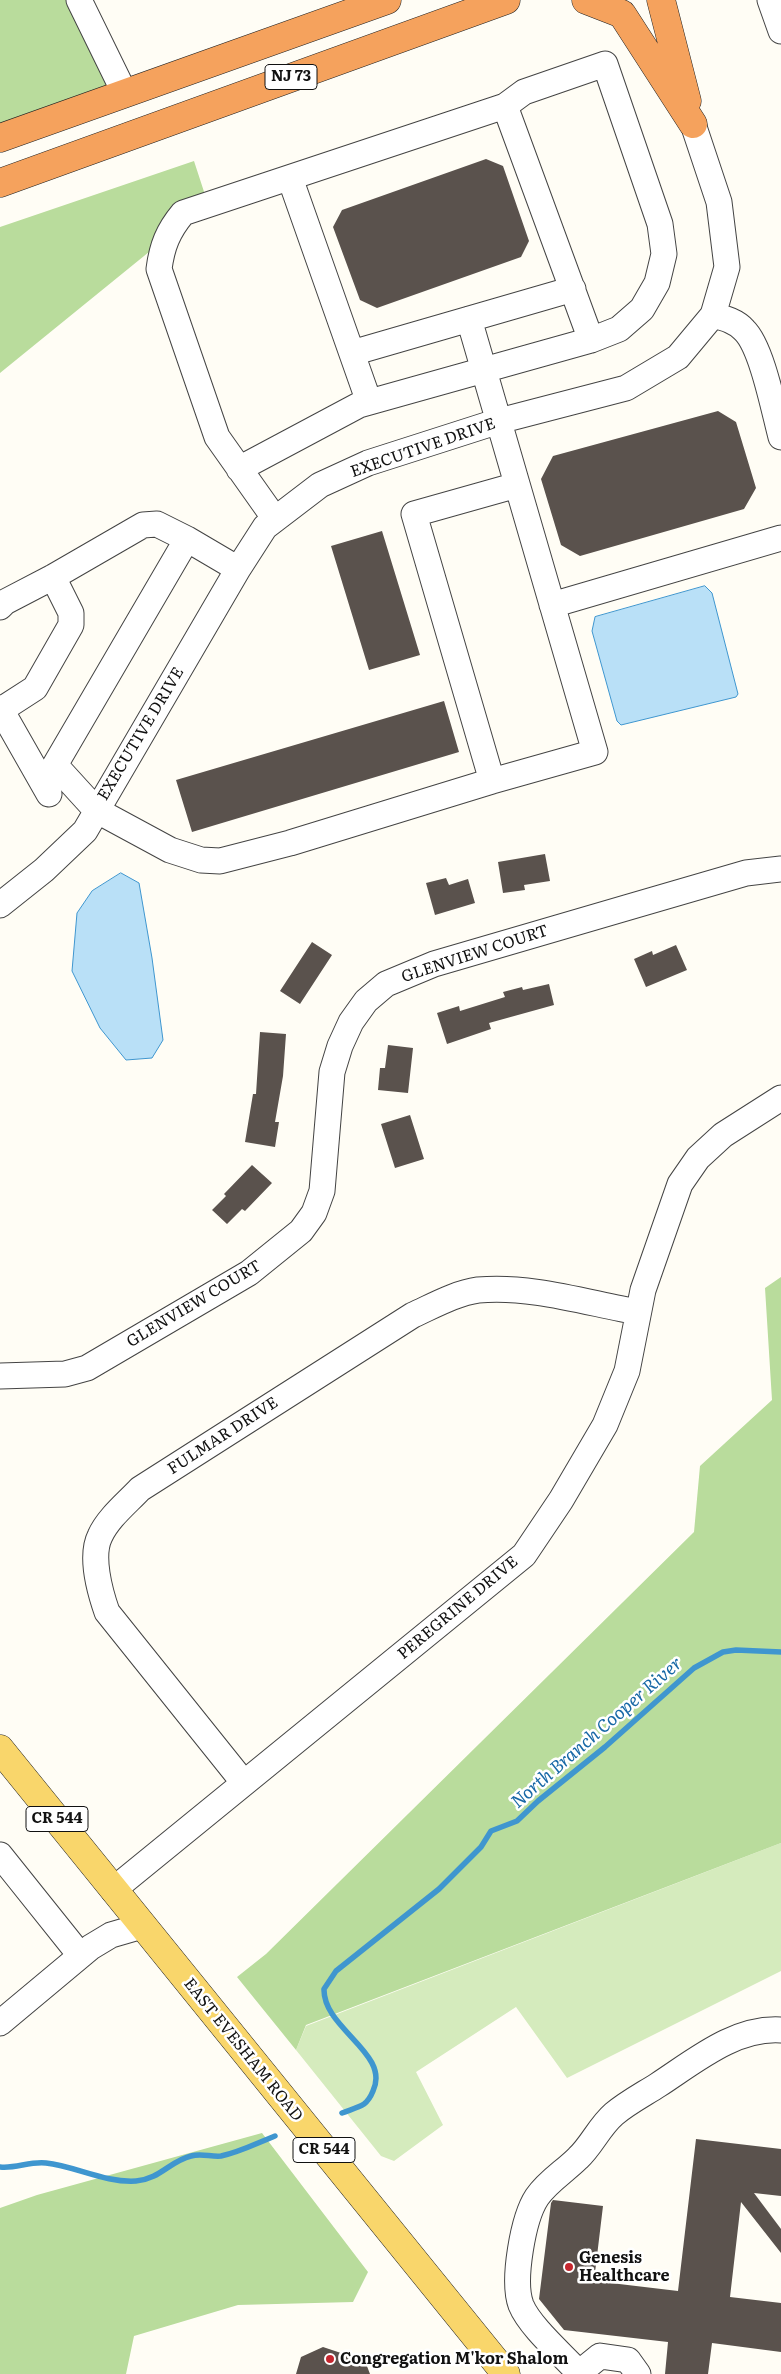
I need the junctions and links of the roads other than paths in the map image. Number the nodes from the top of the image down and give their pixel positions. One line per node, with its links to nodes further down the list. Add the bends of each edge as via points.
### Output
1 (79, 0): 8 (street)
2 (387, 0): 8 (highway, NJ 73)
3 (506, 0): 12 (highway, NJ 73)
4 (586, 0): 10 (highway, via 622,14)
5 (661, 0): 10 (highway)
6 (770, 0): 7 (street)
7 (781, 31)
8 (125, 94): 11 (highway, NJ 73); 12 (highway, via 124,118 119,128)
9 (506, 106): 13 (street); 15 (street); 18 (street, via 524,92 605,64 660,224 664,254 658,283 642,309 619,329)
10 (693, 124): 16 (street, EXECUTIVE DRIVE, via 719,202 727,267)
11 (0, 138)
12 (76, 154): 14 (highway, NJ 73)
13 (290, 178): 19 (street); 24 (street, via 183,213 170,229 162,248 159,269 217,438)
14 (0, 183)
15 (572, 289): 17 (street); 18 (street)
16 (713, 315): 22 (street, EXECUTIVE DRIVE, via 678,357 626,388); 23 (street, via 730,320 745,330 755,344)
17 (469, 319): 19 (street); 20 (street)
18 (592, 340): 20 (street)
19 (352, 353): 21 (street)
20 (484, 370): 21 (street); 22 (street)
21 (370, 402): 24 (street)
22 (499, 422): 25 (street); 26 (street, EXECUTIVE DRIVE, via 368,463 320,485)
23 (781, 437)
24 (239, 469): 26 (street)
25 (517, 485): 31 (street); 34 (street, via 414,514)
26 (275, 519): 29 (street, EXECUTIVE DRIVE, via 265,528)
27 (187, 538): 29 (street); 30 (street, via 157,524 143,525); 36 (street, via 55,765)
28 (781, 538): 31 (street)
29 (238, 569): 36 (street, EXECUTIVE DRIVE)
30 (53, 577): 32 (street); 33 (street, via 71,613 71,625 34,688)
31 (552, 605): 34 (street, via 594,752)
32 (0, 607)
33 (1, 709): 35 (street)
34 (492, 781): 36 (street, via 290,844 220,860 201,860 170,850)
35 (49, 794)
36 (96, 810): 38 (street, EXECUTIVE DRIVE, via 85,831)
37 (781, 869): 41 (street, GLENVIEW COURT, via 746,873 636,905 434,964 386,984 366,1001 340,1046 332,1072 322,1191 314,1213 301,1232 249,1273 87,1368 65,1374)
38 (0, 905)
39 (781, 1098): 40 (street, PEREGRINE DRIVE, via 723,1135 698,1158 684,1178)
40 (638, 1312): 43 (street, PEREGRINE DRIVE, via 626,1371 605,1426 524,1554); 43 (street, FULMAR DRIVE, via 518,1290 477,1290 443,1301 413,1315 140,1489 105,1528 99,1538 96,1563 106,1612)
41 (0, 1376)
42 (0, 1749): 45 (main road, EAST EVESHAM ROAD / CR 544)
43 (244, 1783): 45 (street, PEREGRINE DRIVE)
44 (0, 1855): 47 (street)
45 (114, 1890): 46 (main road, EAST EVESHAM ROAD / CR 544)
46 (142, 1926): 47 (street, via 111,1935); 51 (main road, EAST EVESHAM ROAD / CR 544)
47 (80, 1955): 48 (street)
48 (0, 2024)
49 (781, 2030): 50 (street, via 769,2030 730,2041 614,2113 577,2159 535,2199 525,2226 520,2254 518,2291 521,2305)
50 (579, 2373): 52 (street, via 600,2356 628,2360)
51 (506, 2374)
52 (638, 2374)

